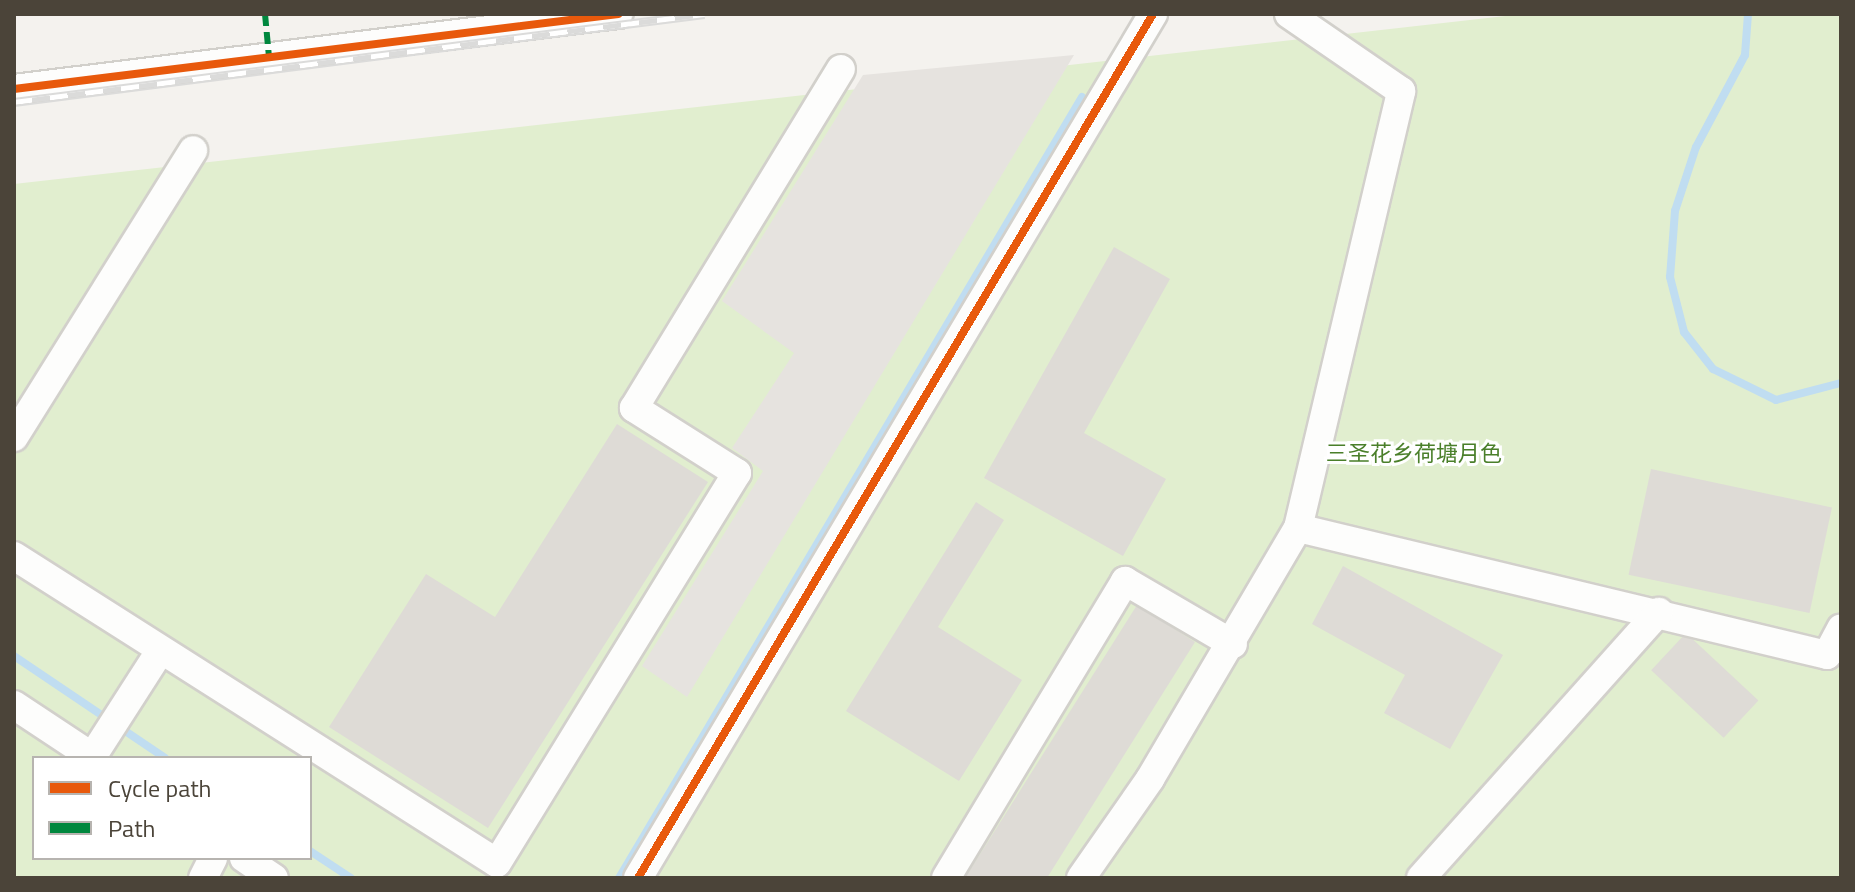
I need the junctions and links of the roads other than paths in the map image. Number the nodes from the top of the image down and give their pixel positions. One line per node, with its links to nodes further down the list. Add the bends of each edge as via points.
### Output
1 (618, 14): 5 (street)
2 (1153, 14): 21 (street)
3 (1289, 14): 8 (street, via 1401,91)
4 (841, 69): 13 (street, via 634,408 737,473 497,863)
5 (14, 89)
6 (193, 150): 7 (street)
7 (14, 437)
8 (1298, 528): 10 (street); 12 (street)
9 (14, 556): 13 (street)
10 (1659, 612): 11 (street, via 1827,655); 24 (street)
11 (1841, 629)
12 (1233, 644): 22 (street, via 1125,581); 23 (street)
13 (160, 651): 16 (street)
14 (14, 705): 15 (street)
15 (90, 756)
16 (94, 756)
17 (212, 860): 19 (street)
18 (247, 860): 20 (street)
19 (203, 878)
20 (274, 878)
21 (638, 878)
22 (946, 878)
23 (1081, 878)
24 (1421, 878)

